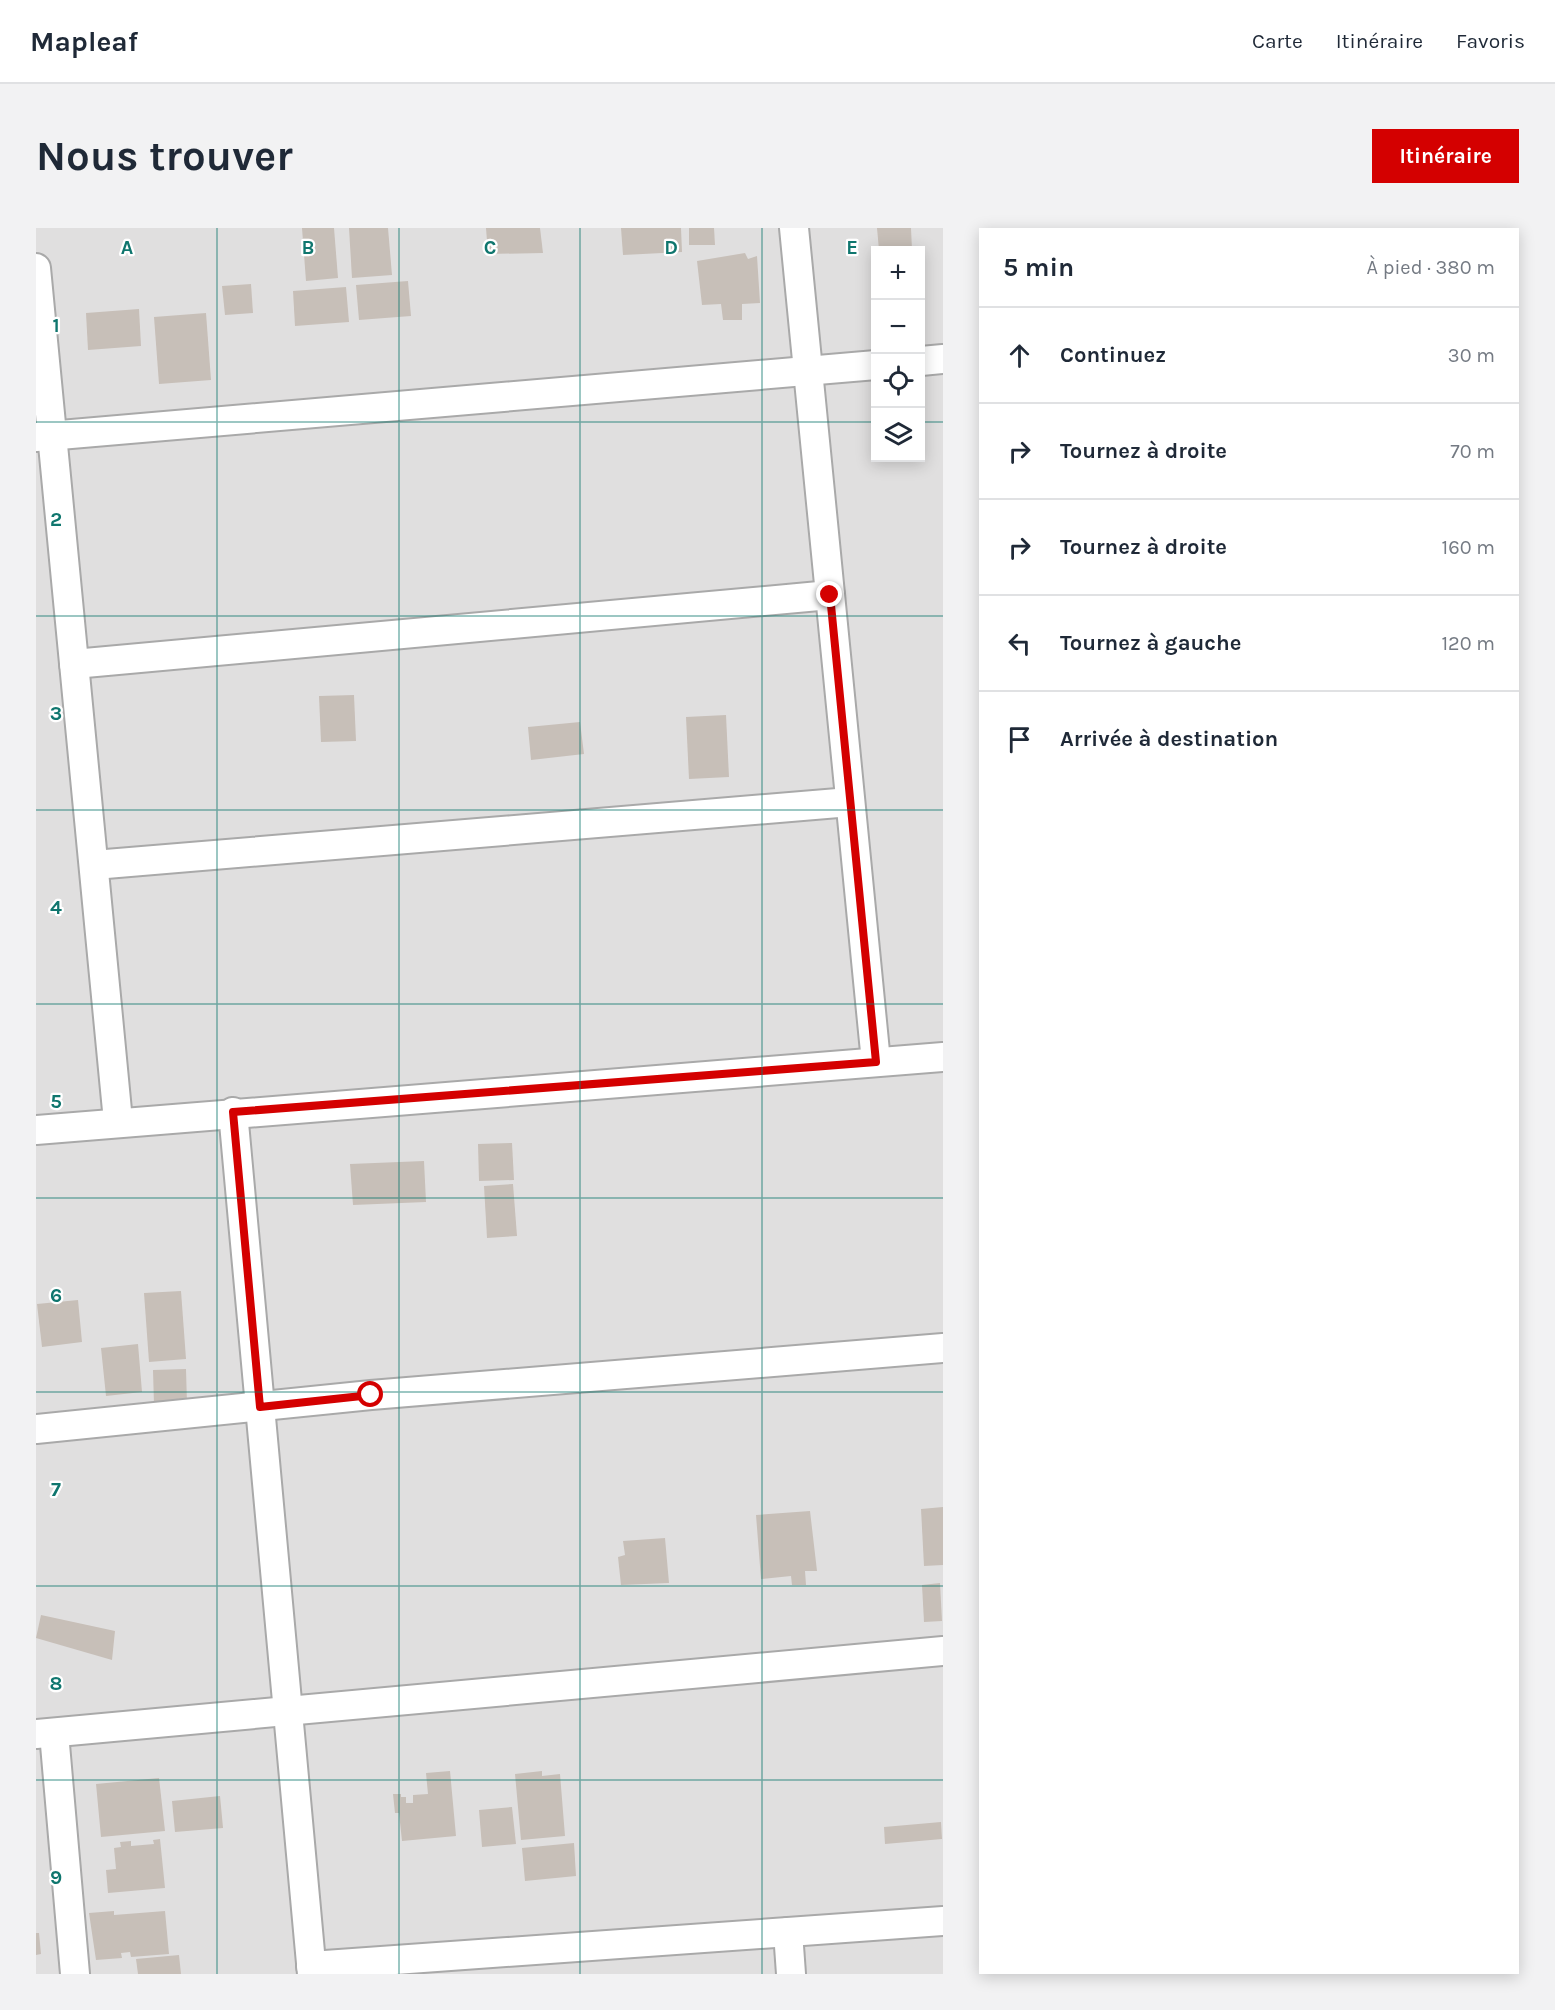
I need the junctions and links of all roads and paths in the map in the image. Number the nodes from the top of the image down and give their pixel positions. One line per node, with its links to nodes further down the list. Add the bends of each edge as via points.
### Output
1 (794, 228): 6 (street)
2 (36, 268): 7 (street)
3 (943, 359): 4 (street)
4 (925, 361)
5 (871, 365): 6 (street)
6 (808, 371): 7 (street); 8 (street)
7 (44, 436): 9 (street)
8 (830, 595): 9 (street); 10 (street)
9 (74, 664): 11 (street)
10 (850, 802): 11 (street); 13 (street)
11 (94, 865): 15 (street)
12 (943, 1058): 13 (street)
13 (876, 1062): 14 (street)
14 (233, 1112): 15 (street); 18 (street)
15 (118, 1121): 16 (street)
16 (36, 1130)
17 (943, 1348): 18 (street)
18 (260, 1407): 19 (street); 21 (street)
19 (36, 1429)
20 (943, 1651): 21 (street)
21 (288, 1711): 22 (street); 25 (street)
22 (45, 1733): 26 (street)
23 (943, 1921): 24 (street)
24 (788, 1932): 25 (street); 27 (street)
25 (311, 1970)
26 (75, 1974)
27 (791, 1974)

